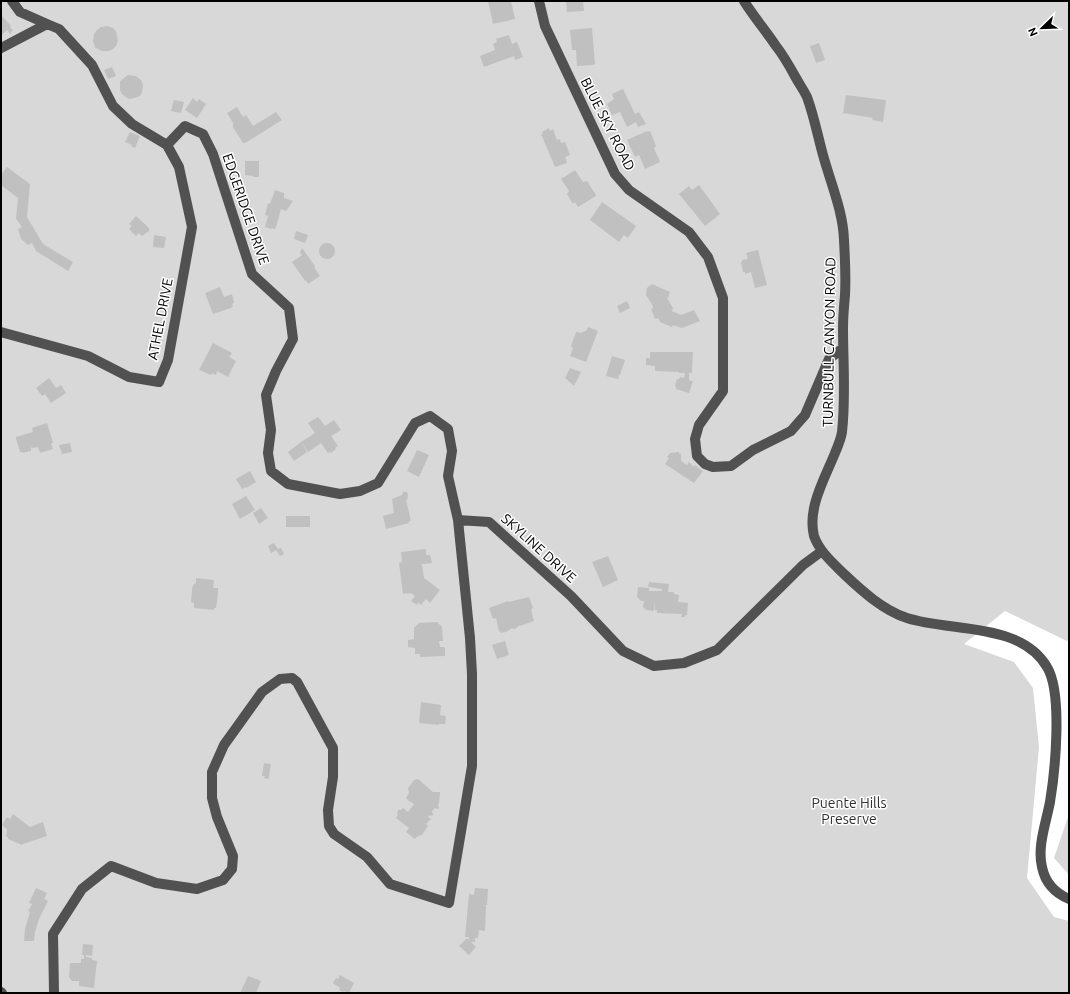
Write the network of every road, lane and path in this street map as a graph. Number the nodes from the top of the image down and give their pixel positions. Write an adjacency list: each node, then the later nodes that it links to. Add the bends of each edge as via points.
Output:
1 (12, 1): 4 (street, via 20,12)
2 (539, 1): 8 (street, BLUE SKY ROAD, via 544,26 614,174 629,190 689,232 708,257 723,298 723,391 699,425 695,439 697,456 705,464 713,467 731,466 753,450 791,431 806,415 829,359)
3 (744, 1): 8 (street, TURNBULL CANYON ROAD, via 778,48 807,97 840,208 844,238)
4 (47, 24): 5 (street); 6 (street, via 60,29 92,65 113,106 132,124)
5 (1, 48)
6 (167, 145): 7 (street, ATHEL DRIVE, via 179,167 192,227 168,360 159,382 129,377 88,356); 9 (street, EDGERIDGE DRIVE, via 185,126 202,134 213,154 252,274 289,308 293,339 266,395 271,430 268,453 271,471 288,484 340,494 360,491 378,483 415,423 430,416 448,429 452,451 448,476)
7 (1, 332)
8 (843, 348): 10 (street, TURNBULL CANYON ROAD, via 842,437 818,496 812,522 816,542)
9 (458, 520): 10 (street, SKYLINE DRIVE, via 489,522 571,596 623,651 654,666 684,663 718,650 803,565); 12 (street, via 470,638 472,766 449,903 390,884 367,857 334,834 329,826 328,810 333,777 333,748 297,682 292,678 280,679 262,692 224,745 212,772 212,798 233,856 232,869 223,880 197,889 156,883 111,866 82,890 53,934)
10 (822, 551): 11 (street, TURNBULL CANYON ROAD, via 865,592 899,615 918,621 1003,636 1024,645 1042,659 1053,681 1056,715 1052,790 1041,861 1048,884)
11 (1069, 899)
12 (54, 993)

